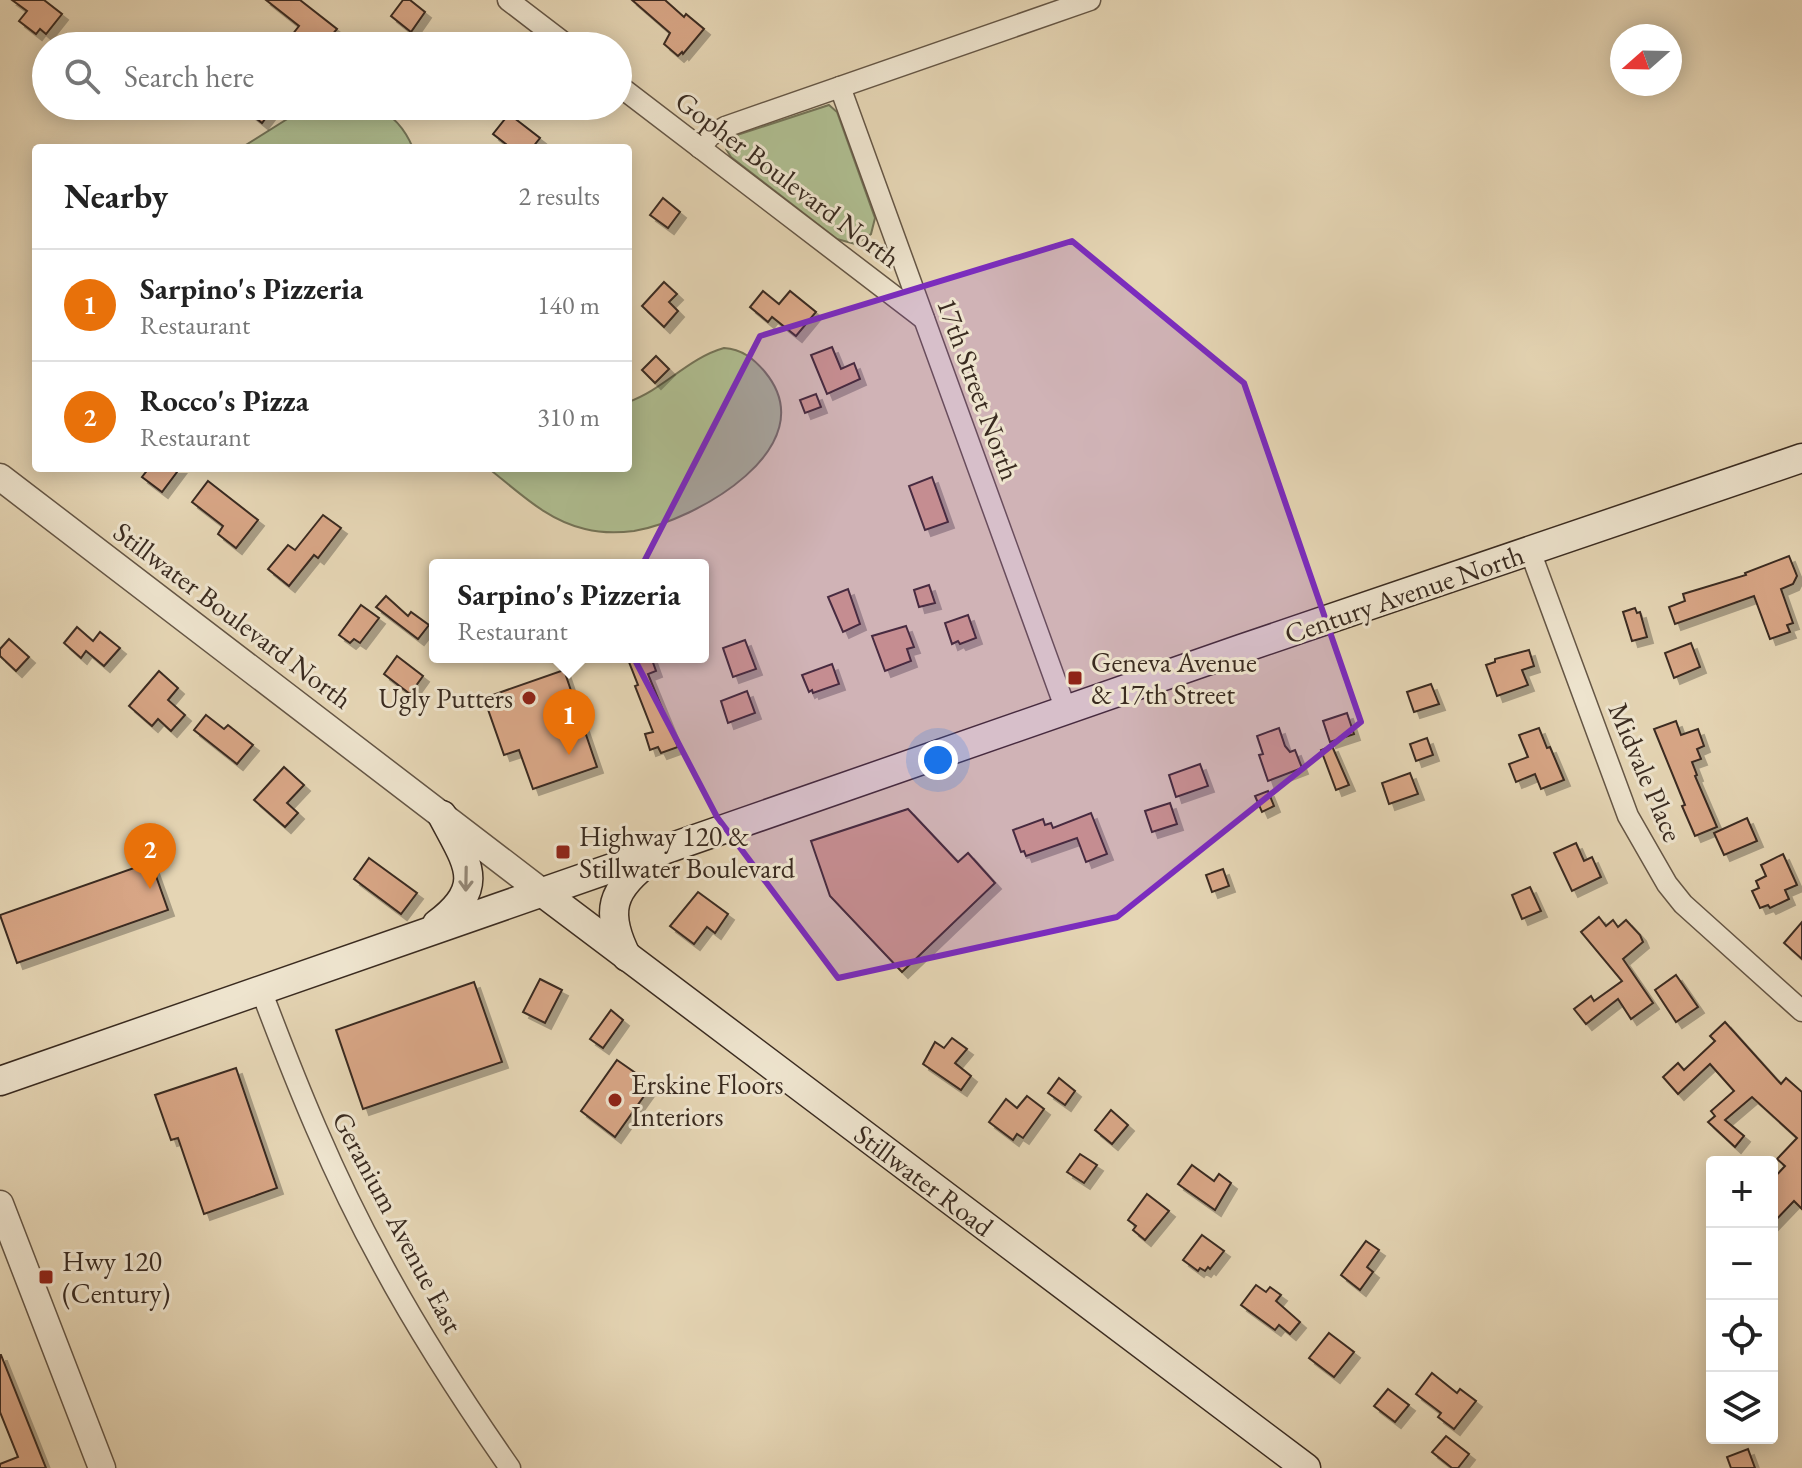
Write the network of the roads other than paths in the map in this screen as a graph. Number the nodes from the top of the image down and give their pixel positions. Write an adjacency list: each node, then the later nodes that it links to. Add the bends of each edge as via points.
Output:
1 (508, 0): 3 (street)
2 (1090, 0): 4 (street)
3 (550, 32)
4 (840, 87): 6 (street, via 722,129); 7 (street, 17th Street North)
5 (632, 96): 6 (street, Gopher Boulevard North)
6 (700, 148): 7 (street, Gopher Boulevard North)
7 (924, 319): 11 (street, 17th Street North)
8 (1802, 458): 10 (main road, Century Avenue North)
9 (0, 477): 12 (street, Stillwater Boulevard North)
10 (1530, 551): 11 (main road, Century Avenue North); 18 (street, Midvale Place, via 1628,816 1650,857 1683,904)
11 (1066, 710): 13 (main road, Century Avenue North)
12 (442, 815): 14 (street, Stillwater Boulevard North); 15 (main road, one-way to 15, via 466,863 468,881 458,907)
13 (669, 847): 14 (main road, Century Avenue North); 16 (main road, via 629,877 616,897 615,925)
14 (542, 892): 15 (main road, Century Avenue North); 16 (main road, Stillwater Road)
15 (427, 932): 17 (main road, Century Avenue North)
16 (628, 958): 23 (main road, Stillwater Road)
17 (261, 990): 19 (main road, Century Avenue North); 22 (street, Geranium Avenue East, via 323,1145 379,1260)
18 (1802, 1011)
19 (0, 1081)
20 (0, 1204): 21 (street)
21 (102, 1468)
22 (510, 1468)
23 (1306, 1468)

